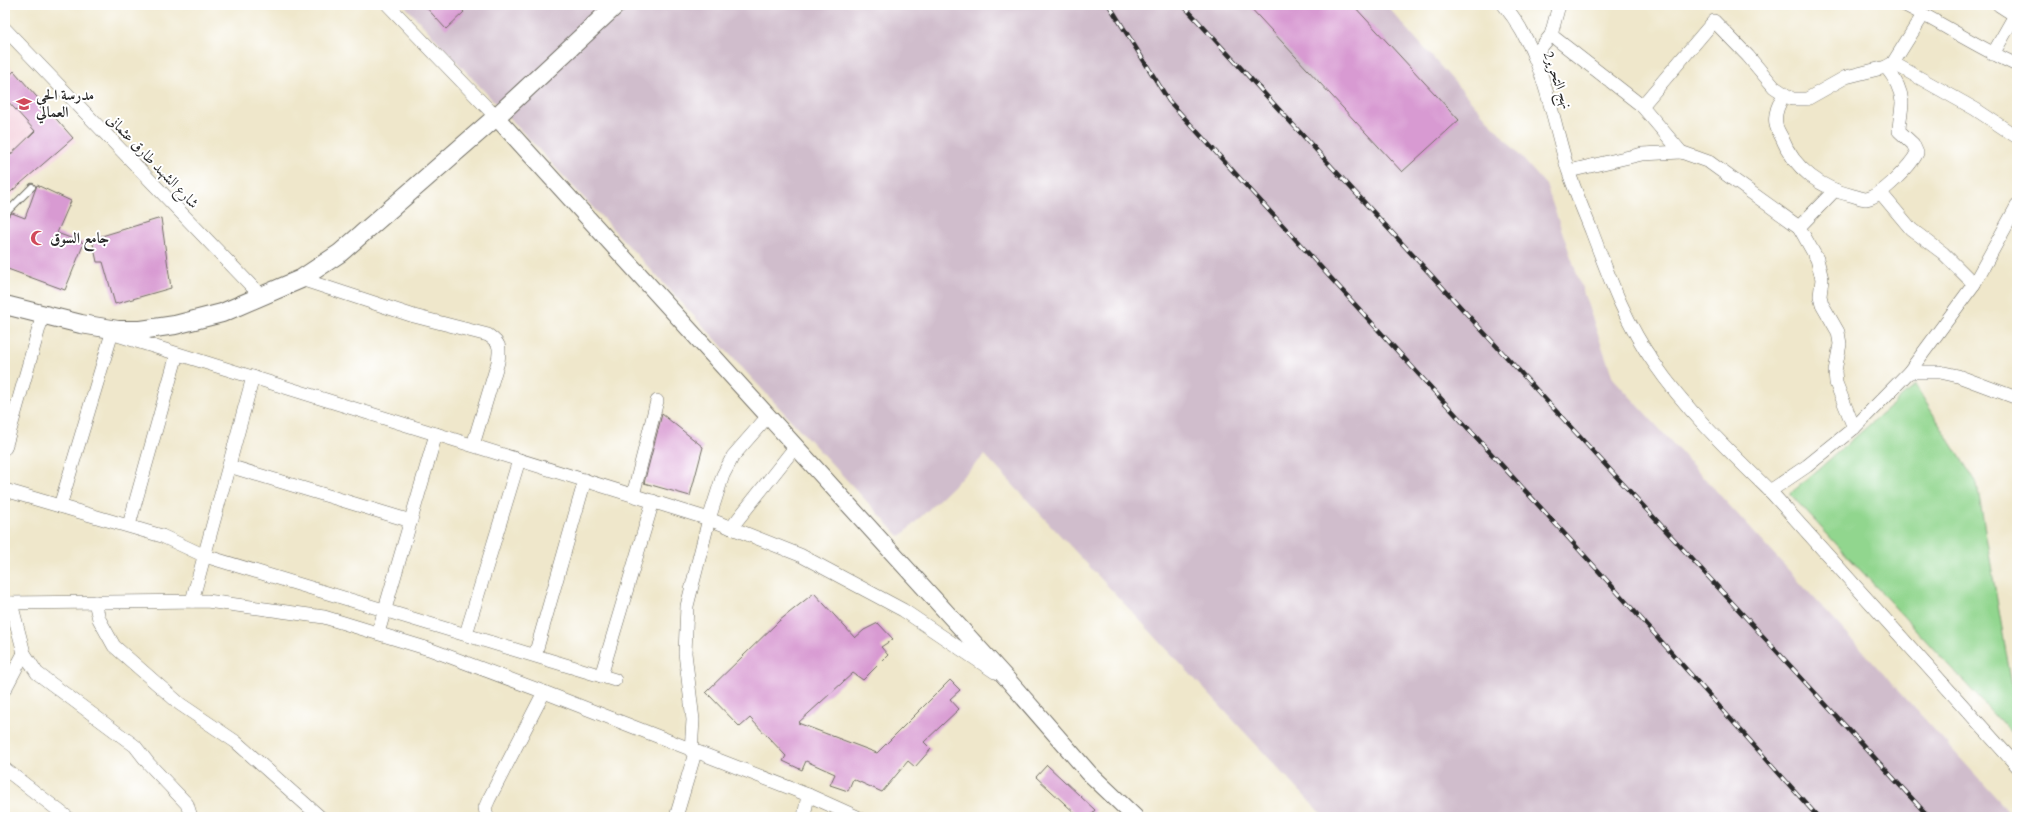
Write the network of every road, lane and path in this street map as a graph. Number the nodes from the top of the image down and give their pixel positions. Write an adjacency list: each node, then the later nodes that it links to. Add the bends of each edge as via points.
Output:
1 (388, 5): 16 (street)
2 (616, 5): 16 (main road)
3 (1504, 5): 11 (street, نهج التحرير2, via 1515,18)
4 (1559, 5): 9 (street)
5 (1905, 5): 7 (street)
6 (1999, 5): 10 (street, via 2014,17)
7 (1923, 15): 10 (street); 12 (street)
8 (5, 29): 28 (street, شارع الشهىد طارق عثمانى)
9 (1551, 35): 11 (street); 15 (street)
10 (1994, 54): 13 (street)
11 (1534, 56): 19 (street, نهج التحرير2, via 1548,94)
12 (1889, 65): 14 (street, via 1846,77 1807,99 1792,99); 17 (street, via 1975,109); 22 (street, via 1902,102 1898,119 1899,131 1913,144 1917,153 1912,163)
13 (2017, 65)
14 (1784, 95): 15 (street, via 1714,21); 21 (street, via 1778,106 1776,124 1786,148 1798,165 1816,182)
15 (1642, 106): 18 (street)
16 (496, 117): 26 (main road, via 340,253); 38 (street)
17 (2017, 137)
18 (1681, 152): 19 (street, via 1642,154); 25 (street, via 1709,162)
19 (1568, 171): 48 (street, نهج التحرير2, via 1617,298 1654,363 1726,448)
20 (32, 187): 24 (lane)
21 (1835, 190): 22 (street, via 1866,199); 25 (street)
22 (1880, 192): 27 (street, via 1911,229 1943,253)
23 (2017, 206): 27 (street)
24 (5, 214)
25 (1799, 227): 39 (street, via 1817,259 1822,279 1822,304 1838,332 1840,344 1835,371 1836,383)
26 (301, 279): 28 (main road); 41 (street, via 407,314 488,335 496,341 500,348 498,362)
27 (1974, 284): 34 (street)
28 (262, 297): 31 (main road, via 222,314 176,325 118,330)
29 (5, 305): 30 (main road)
30 (43, 314): 31 (main road); 43 (street)
31 (81, 324): 32 (street)
32 (112, 333): 33 (street); 51 (street)
33 (177, 354): 35 (street); 54 (street)
34 (1909, 372): 36 (street, via 1940,372 1958,376); 39 (street)
35 (253, 377): 40 (street); 45 (street)
36 (2017, 398)
37 (657, 402): 49 (street)
38 (768, 416): 42 (street); 52 (street, via 733,456 723,475)
39 (1854, 428): 48 (street, via 1807,466)
40 (436, 434): 41 (street); 53 (street)
41 (473, 445): 44 (street)
42 (796, 446): 55 (street); 67 (street)
43 (5, 448)
44 (519, 460): 46 (street); 62 (street)
45 (229, 466): 53 (street); 56 (street)
46 (585, 480): 49 (street); 64 (street)
47 (5, 490): 51 (street)
48 (1770, 491): 71 (street, نهج التحرير2)
49 (633, 495): 50 (street)
50 (653, 501): 52 (street); 65 (street)
51 (60, 506): 54 (street)
52 (709, 519): 55 (street); 70 (street, via 686,613 685,653 693,720)
53 (411, 521): 60 (street)
54 (129, 525): 56 (street, via 162,536)
55 (731, 528): 67 (street, via 800,555 903,610)
56 (205, 556): 57 (street); 60 (street)
57 (192, 601): 58 (street); 61 (street, via 324,617)
58 (95, 602): 59 (street); 76 (street, via 99,619 114,646 180,704 236,742)
59 (8, 603): 63 (street)
60 (386, 609): 61 (street); 62 (street)
61 (378, 633): 69 (street, via 429,649)
62 (466, 634): 64 (street)
63 (24, 653): 68 (street); 75 (street, via 36,673 135,746 187,804)
64 (536, 655): 65 (street)
65 (601, 676): 66 (street)
66 (616, 680)
67 (1008, 680): 81 (street, via 1088,773)
68 (5, 689)
69 (544, 692): 70 (street); 77 (street, via 487,803)
70 (693, 752): 73 (street); 78 (street)
71 (2017, 766)
72 (5, 769): 74 (street)
73 (808, 795): 79 (street); 80 (street)
74 (68, 817)
75 (191, 817)
76 (320, 817)
77 (487, 817)
78 (676, 817)
79 (804, 817)
80 (858, 817)
81 (1135, 817)

